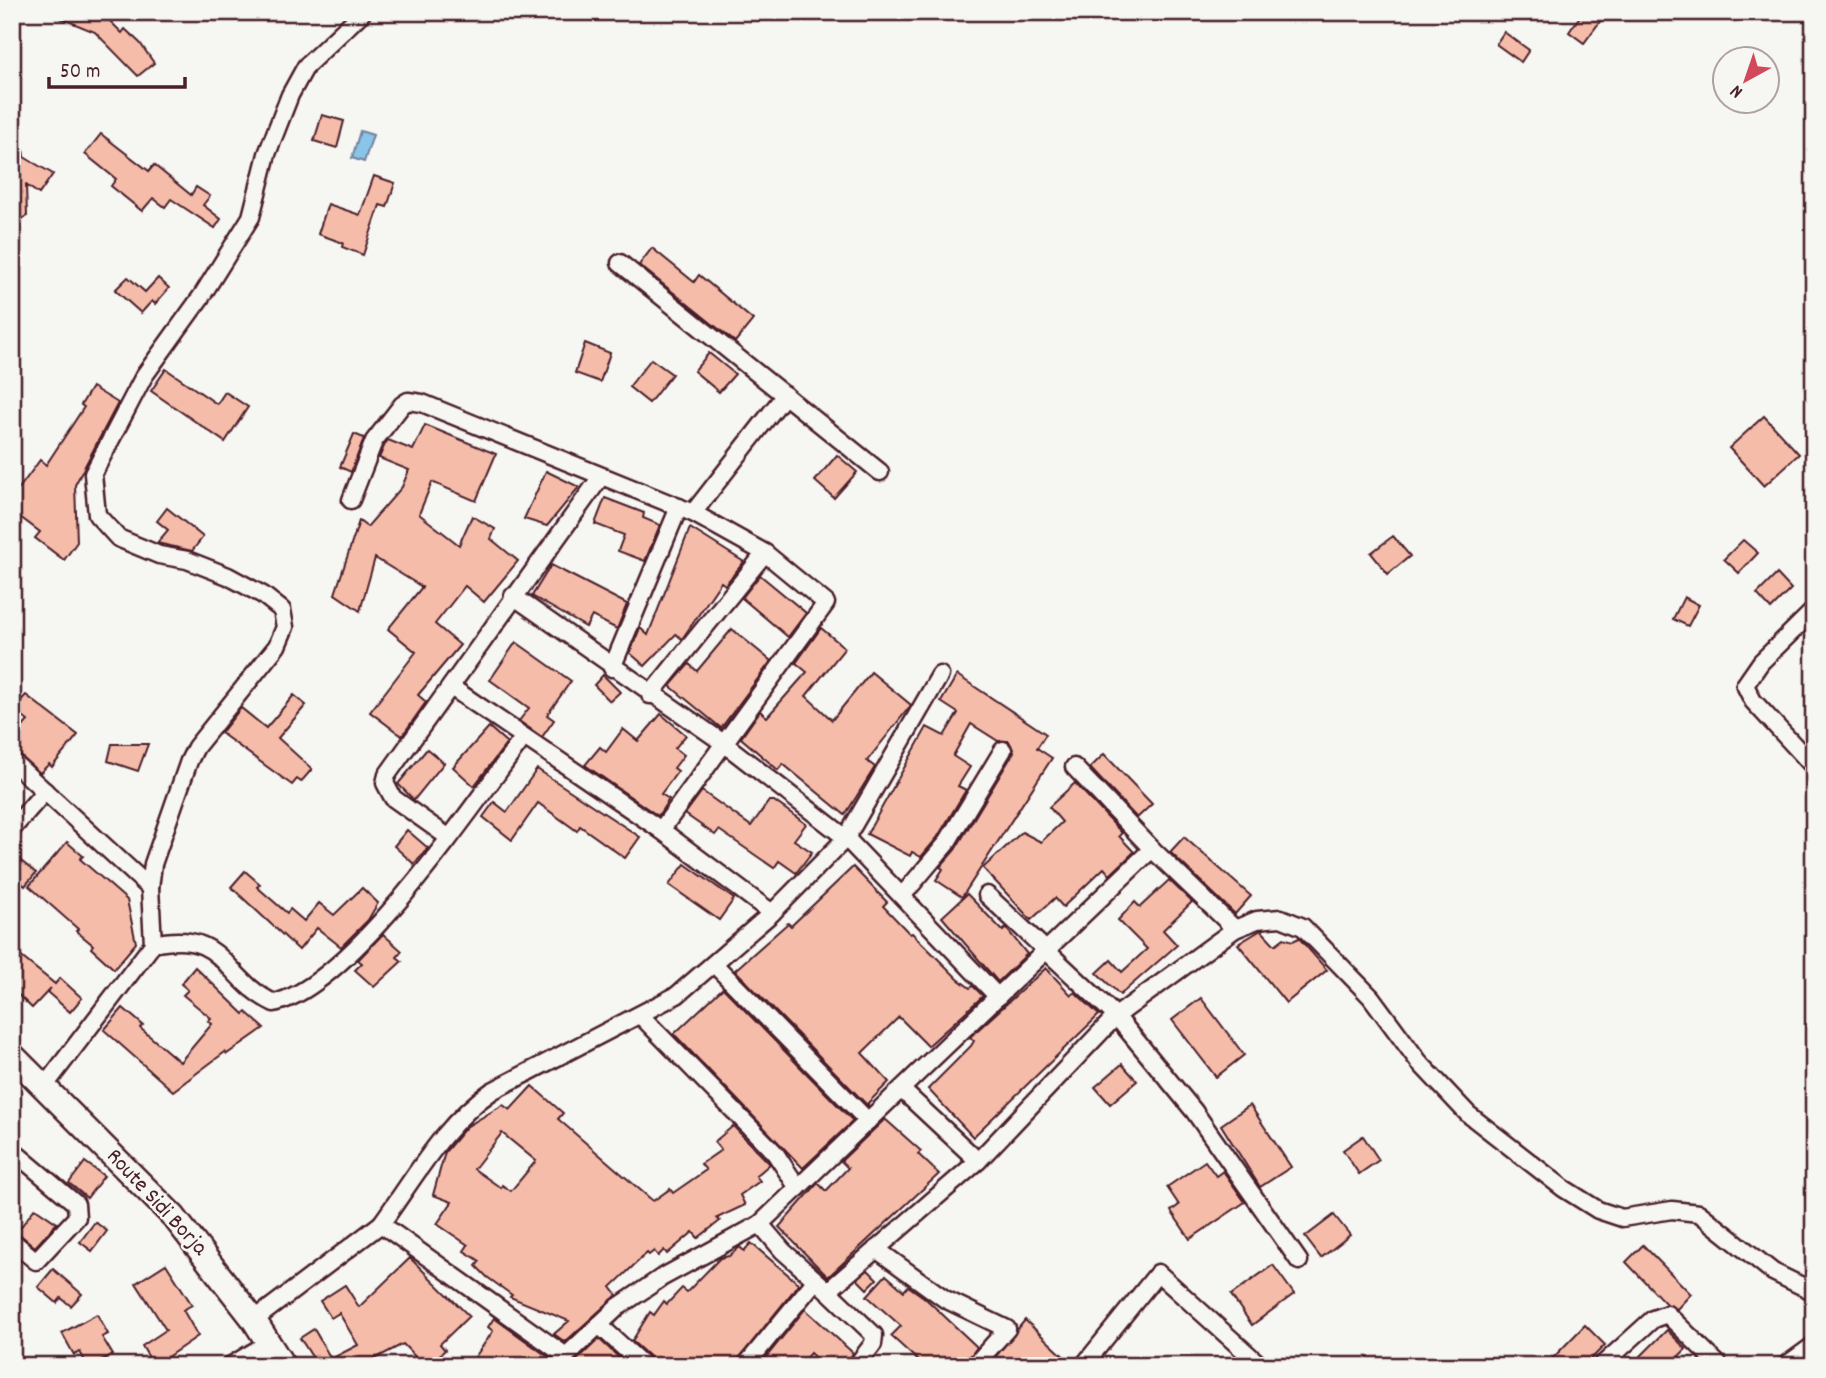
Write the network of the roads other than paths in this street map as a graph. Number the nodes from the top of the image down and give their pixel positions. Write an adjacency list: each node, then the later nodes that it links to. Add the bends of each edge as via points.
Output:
1 (363, 12): 27 (street, via 306,66 267,154 251,217 144,376 93,474 97,514 118,538 240,582 282,610 285,627 277,646 196,747 162,836)
2 (620, 264): 3 (street)
3 (785, 395): 4 (street); 7 (street)
4 (880, 472)
5 (600, 478): 6 (street, via 408,401 374,441); 7 (street); 9 (street)
6 (351, 500)
7 (686, 510): 8 (street); 11 (street)
8 (765, 553): 14 (street); 16 (street, via 825,603)
9 (513, 596): 11 (street); 13 (street)
10 (1814, 610): 19 (street, via 1761,662 1745,685 1747,693)
11 (612, 668): 14 (street)
12 (940, 675): 25 (street)
13 (451, 687): 15 (street); 24 (street, via 385,783 393,798)
14 (650, 695): 16 (street)
15 (524, 737): 23 (street); 24 (street)
16 (722, 742): 23 (street); 25 (street)
17 (1003, 750): 29 (street, via 946,844)
18 (12, 761): 21 (street)
19 (1814, 767)
20 (1074, 768): 26 (street)
21 (45, 791): 22 (street); 27 (street)
22 (12, 829)
23 (661, 830): 30 (street)
24 (448, 837): 32 (street, via 347,957 287,1000 274,1003 262,998 197,941)
25 (846, 838): 29 (street); 30 (street)
26 (1152, 849): 31 (street); 33 (street)
27 (150, 888): 32 (street)
28 (987, 895): 33 (street)
29 (902, 896): 35 (street)
30 (772, 913): 34 (street)
31 (1235, 929): 37 (street); 51 (street, via 1257,920 1281,918 1303,927 1371,997 1419,1062 1468,1114 1598,1210 1622,1217 1686,1209 1699,1213 1773,1272)
32 (153, 944): 39 (street)
33 (1046, 951): 35 (street); 37 (street)
34 (714, 964): 36 (street, via 677,995); 41 (street)
35 (998, 997): 40 (street)
36 (641, 1016): 44 (street, via 775,1153); 45 (street, via 492,1091 466,1109 447,1129)
37 (1116, 1016): 43 (street); 49 (street, via 1194,1111)
38 (12, 1055): 39 (street, Route Sidi Borja)
39 (44, 1087): 52 (street, Route Sidi Borja, via 174,1217)
40 (902, 1090): 41 (street); 43 (street)
41 (868, 1121): 44 (street)
42 (12, 1150): 47 (street, via 79,1212 36,1261)
43 (978, 1161): 48 (street)
44 (798, 1188): 46 (street)
45 (382, 1224): 52 (street); 56 (street)
46 (760, 1224): 50 (street); 53 (street, via 661,1278)
47 (12, 1241)
48 (876, 1249): 50 (street); 62 (street, via 945,1299 1007,1329)
49 (1299, 1261)
50 (822, 1286): 60 (street); 61 (street, via 874,1335 873,1344)
51 (1814, 1292)
52 (254, 1320): 54 (street, Route Sidi Borja)
53 (599, 1325): 56 (street); 59 (street)
54 (268, 1343): 57 (street); 58 (street, Route Sidi Borja)
55 (1814, 1345): 67 (street)
56 (562, 1361)
57 (230, 1366)
58 (283, 1366)
59 (644, 1366)
60 (745, 1366)
61 (856, 1366)
62 (974, 1366)
63 (1083, 1366): 64 (street, via 1158,1273)
64 (1261, 1366)
65 (1601, 1366): 66 (street, via 1653,1319 1667,1314)
66 (1720, 1366)
67 (1785, 1366)

